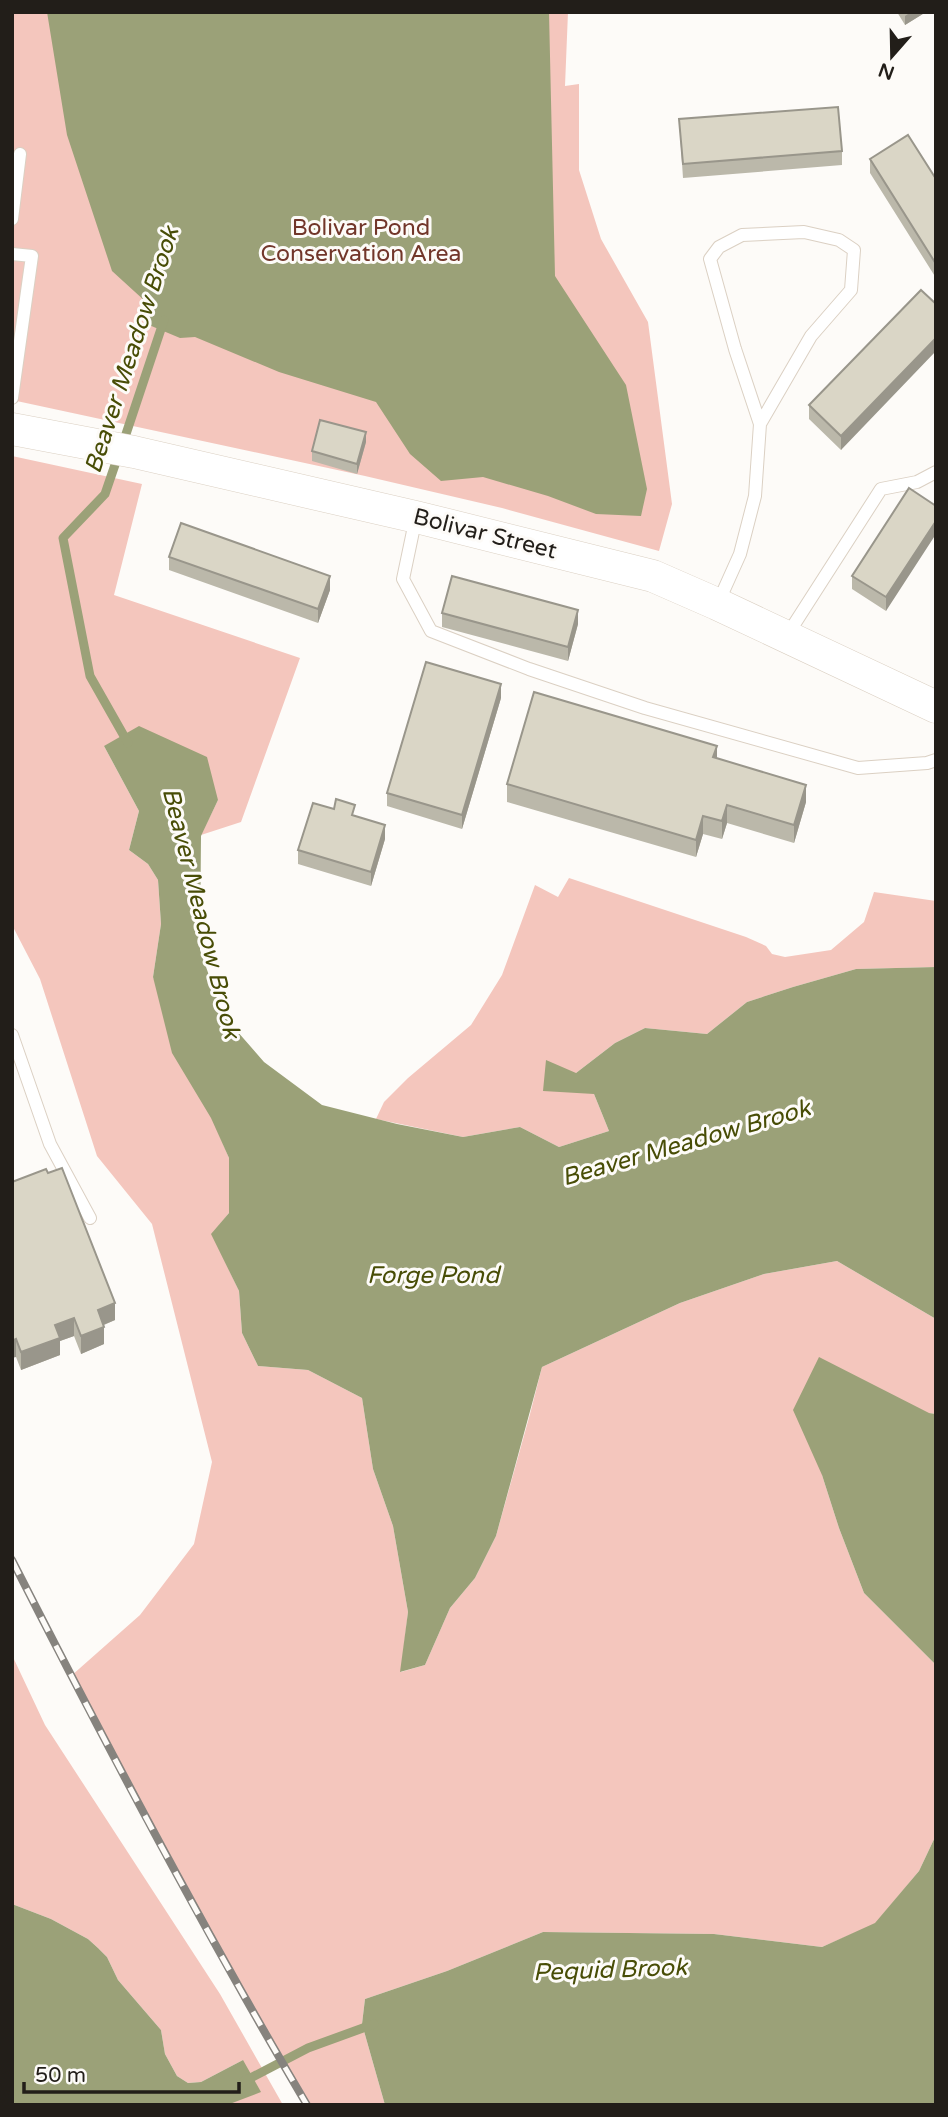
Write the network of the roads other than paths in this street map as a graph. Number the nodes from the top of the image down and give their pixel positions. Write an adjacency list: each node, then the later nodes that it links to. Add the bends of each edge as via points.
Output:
1 (20, 154): 2 (lane)
2 (12, 219)
3 (12, 254): 4 (lane, via 32,256)
4 (16, 342): 5 (lane)
5 (12, 398)
6 (760, 424): 6 (lane, via 811,336 850,290 854,250 839,240 804,232 742,235 719,247 710,258); 10 (lane, via 755,496 740,554)
7 (12, 429): 9 (street, Bolivar Street, via 122,449)
8 (936, 472): 11 (lane, via 917,482 881,489)
9 (416, 517): 10 (street, Bolivar Street, via 653,576); 13 (lane, via 403,579 431,631 645,708 858,768)
10 (717, 604): 11 (street, Bolivar Street)
11 (786, 637): 12 (street, Bolivar Street)
12 (936, 707)
13 (936, 760)
14 (12, 1035): 15 (lane, via 50,1144)
15 (90, 1219)

